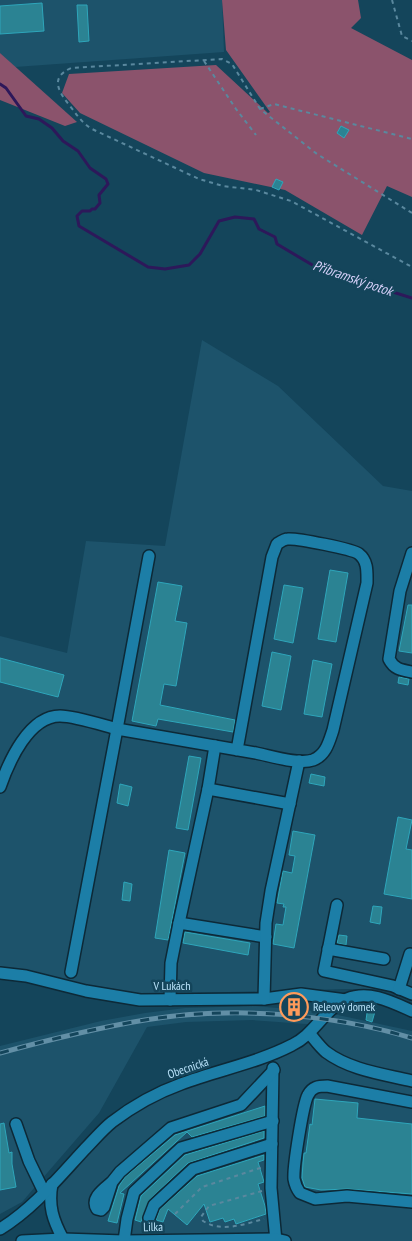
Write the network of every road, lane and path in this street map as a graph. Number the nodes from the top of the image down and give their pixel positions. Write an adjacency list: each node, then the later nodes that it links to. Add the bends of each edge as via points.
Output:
1 (392, 0): 2 (path, via 402,36)
2 (412, 41)
3 (204, 61): 4 (path, via 222,59 232,64); 5 (path); 8 (path, via 71,68 58,78 59,90 82,124 199,179 256,190 291,201)
4 (260, 108): 6 (path, via 274,104); 7 (path, via 317,154)
5 (256, 135)
6 (412, 139)
7 (412, 213)
8 (412, 267)
9 (412, 553): 11 (street, via 400,591 389,652 392,666)
10 (148, 556): 12 (street)
11 (412, 672)
12 (117, 729): 13 (street); 16 (street, via 62,716 49,717 37,724 16,750); 25 (street)
13 (215, 746): 14 (street); 17 (street)
14 (237, 750): 15 (street); 15 (street, via 272,557 277,544 289,538 354,551 365,561 368,570 329,743 315,759)
15 (299, 761): 18 (street)
16 (0, 786)
17 (208, 788): 18 (street); 20 (street)
18 (290, 804): 21 (street, via 271,891)
19 (337, 905): 22 (street)
20 (179, 923): 21 (street); 30 (street, via 171,963)
21 (266, 937): 29 (street)
22 (328, 949): 24 (street); 27 (street, via 324,971)
23 (410, 954): 27 (street)
24 (384, 960)
25 (71, 972)
26 (0, 973): 30 (street, V Lukách, via 108,995)
27 (399, 988): 28 (street)
28 (412, 994)
29 (264, 998): 30 (street, V Lukách); 31 (street, V Lukách, via 301,994)
30 (170, 1000)
31 (346, 1000): 32 (street, via 372,996); 33 (street, Obecnická)
32 (412, 1011)
33 (310, 1034): 34 (street, Obecnická); 36 (street, via 324,1051 339,1060)
34 (273, 1054): 35 (street); 43 (street, Obecnická, via 181,1084 150,1098 109,1124)
35 (274, 1070): 38 (street); 42 (street, via 241,1105 171,1128)
36 (412, 1081)
37 (412, 1102): 45 (street, via 318,1086 305,1101 294,1169 296,1188 315,1199 347,1196)
38 (273, 1121): 40 (street); 53 (street, via 181,1148 134,1192)
39 (16, 1124): 43 (street, via 29,1161)
40 (272, 1144): 41 (street); 48 (street, via 193,1169 154,1205)
41 (272, 1164): 44 (street); 46 (path, via 202,1187)
42 (112, 1182)
43 (48, 1188): 49 (street, Obecnická, via 30,1207); 50 (street, via 50,1211)
44 (271, 1188): 47 (street); 47 (path, via 209,1206 201,1217 202,1222 217,1228)
45 (412, 1202)
46 (175, 1214)
47 (275, 1217): 51 (street)
48 (149, 1218)
49 (0, 1229)
50 (63, 1239): 52 (street, Lilka); 53 (street, Lilka)
51 (279, 1240): 53 (street, Lilka)
52 (22, 1241)
53 (124, 1241)

